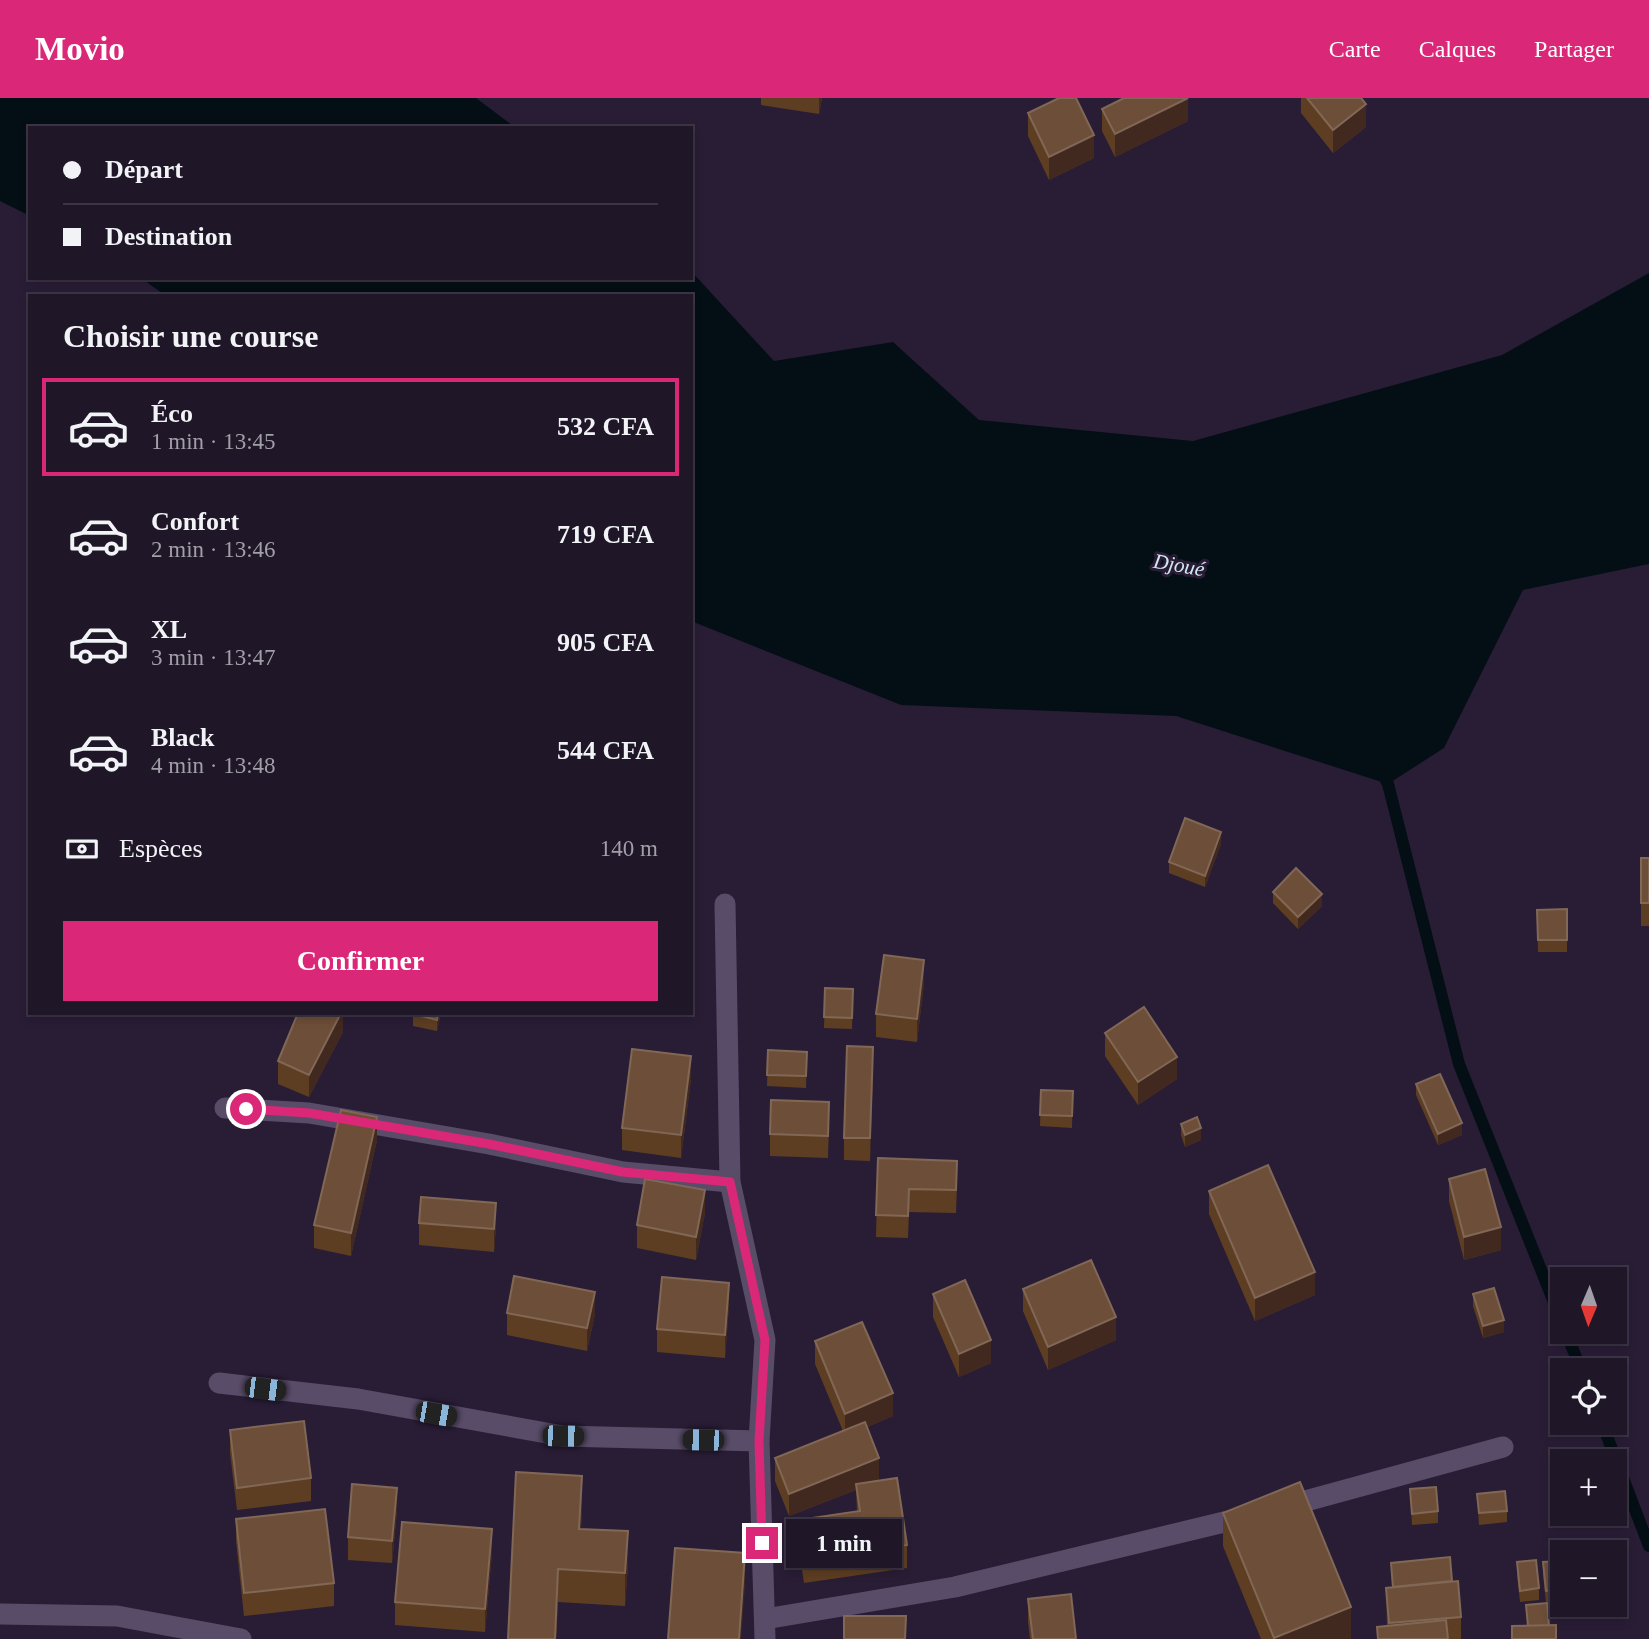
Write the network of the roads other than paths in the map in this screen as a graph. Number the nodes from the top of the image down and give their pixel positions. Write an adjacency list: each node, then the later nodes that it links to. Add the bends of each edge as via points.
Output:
1 (725, 904): 3 (street)
2 (225, 1108): 3 (street, via 309,1113 623,1172)
3 (730, 1182): 5 (street, via 765,1340)
4 (219, 1383): 5 (street, via 358,1399 563,1436)
5 (759, 1441): 8 (street)
6 (1503, 1447): 8 (street, via 1242,1518)
7 (0, 1615): 9 (street, via 117,1616)
8 (765, 1629)
9 (241, 1639)

